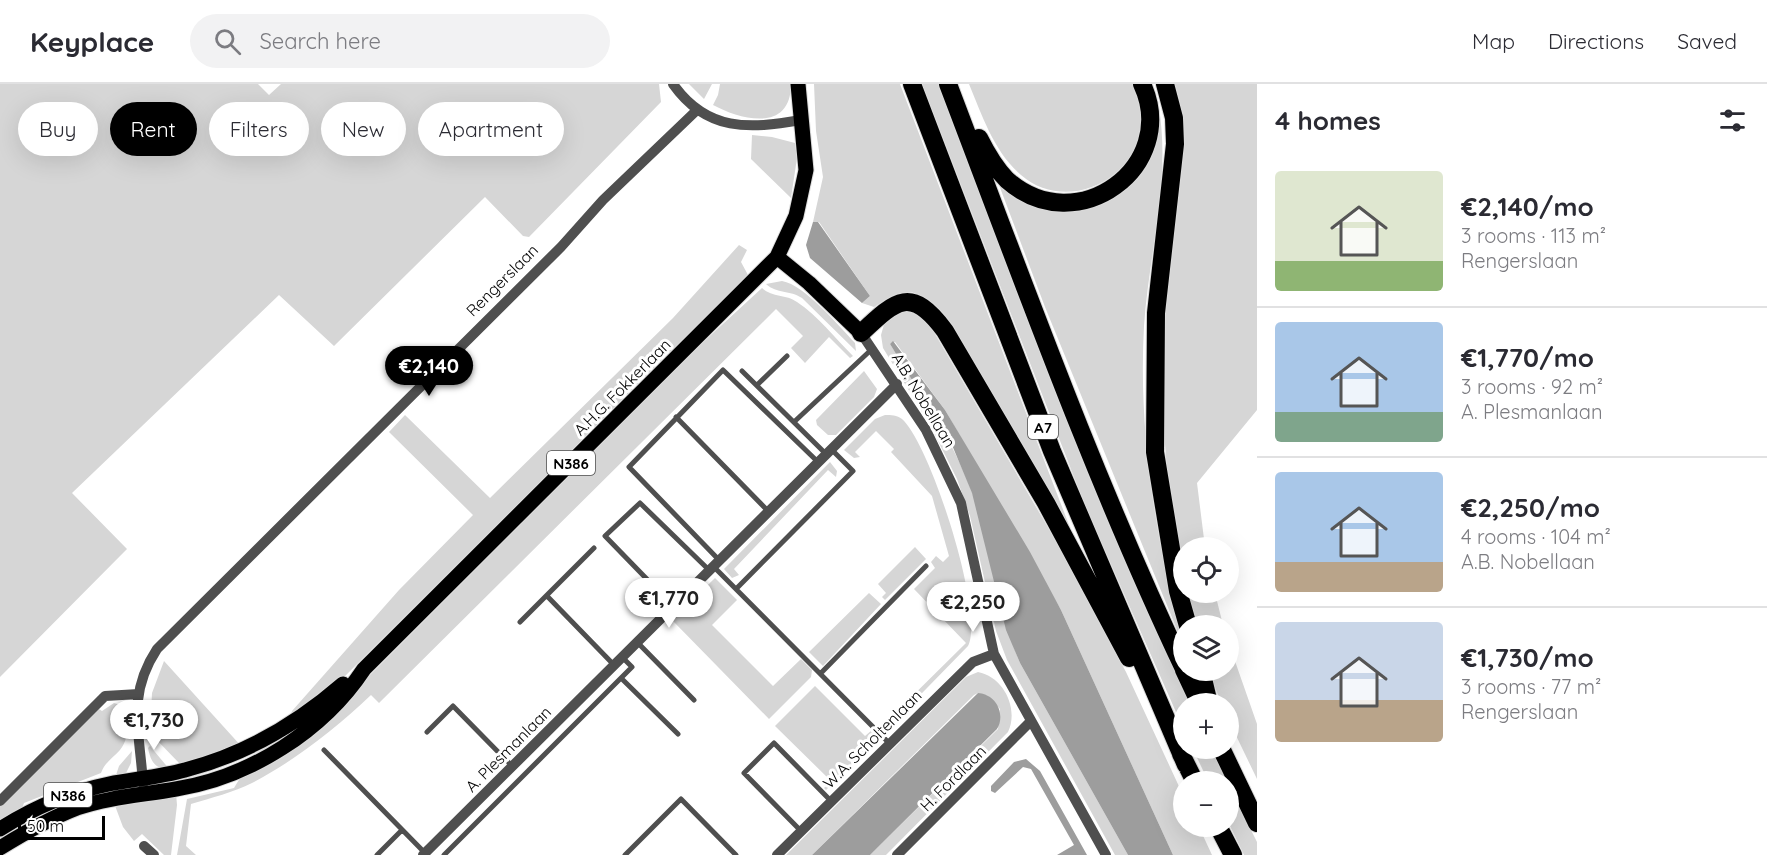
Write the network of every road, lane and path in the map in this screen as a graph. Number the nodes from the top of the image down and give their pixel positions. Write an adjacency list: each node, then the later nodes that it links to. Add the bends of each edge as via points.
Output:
1 (673, 84): 7 (street)
2 (798, 84): 8 (main road, N386)
3 (912, 84): 43 (highway, A7, via 1052,451)
4 (950, 84): 5 (highway, A7, via 987,154 1006,178 1017,188 1047,201 1066,203 1093,200 1106,193 1129,174 1139,159 1146,143 1150,112); 29 (highway, A7, via 1067,398)
5 (1142, 84)
6 (1165, 84): 26 (highway, via 1174,118 1175,144 1156,313 1155,452)
7 (697, 110): 8 (street, via 715,120 745,127); 35 (street, Rengerslaan, via 182,623 144,669)
8 (801, 120): 9 (main road, A.H.G. Fokkerlaan / N386, via 804,188)
9 (777, 257): 10 (main road, A.B. Nobellaan); 32 (main road, A.H.G. Fokkerlaan / N386)
10 (861, 333): 11 (street, A.B. Nobellaan); 43 (highway, A7, via 895,304 910,302 928,309 945,331 1046,502)
11 (872, 349): 14 (street, A.B. Nobellaan); 17 (lane)
12 (787, 356): 15 (lane)
13 (742, 370): 15 (lane)
14 (897, 384): 18 (street, A. Plesmanlaan); 30 (street, A.B. Nobellaan, via 926,430 961,503)
15 (757, 386): 17 (lane)
16 (676, 417): 18 (lane, via 723,370); 19 (lane); 21 (lane, via 629,467)
17 (794, 422): 18 (lane)
18 (825, 455): 19 (street, A. Plesmanlaan); 23 (lane, via 853,471)
19 (768, 511): 21 (street, A. Plesmanlaan)
20 (594, 548): 24 (lane)
21 (714, 565): 23 (lane); 25 (street, A. Plesmanlaan); 25 (lane, via 640,502 605,536)
22 (926, 566): 33 (lane)
23 (736, 589): 33 (lane)
24 (547, 596): 27 (lane); 31 (lane)
25 (673, 606): 28 (street, A. Plesmanlaan)
26 (1185, 615)
27 (520, 622)
28 (637, 642): 31 (street, A. Plesmanlaan); 36 (lane)
29 (1173, 647)
30 (994, 654): 37 (street, A.B. Nobellaan); 40 (street, W.A. Scholtenlaan, via 973,662)
31 (618, 661): 34 (lane, via 632,667); 44 (street, A. Plesmanlaan)
32 (364, 669): 46 (main road, A.H.G. Fokkerlaan / N386, via 305,714 249,747 186,770); 47 (main road, A.H.G. Fokkerlaan / N386, via 355,684 317,723 265,757 197,784)
33 (821, 673): 40 (lane)
34 (621, 678): 39 (lane); 60 (lane)
35 (139, 694): 46 (street, Rengerslaan, via 137,727); 48 (street, via 105,696)
36 (694, 700)
37 (1030, 722): 64 (street, H. Fordlaan); 65 (street, A.B. Nobellaan)
38 (427, 732): 44 (lane, via 453,706)
39 (678, 734)
40 (889, 743): 49 (street, W.A. Scholtenlaan)
41 (324, 750): 52 (lane)
42 (1226, 759): 50 (highway)
43 (1186, 765): 45 (highway, A7)
44 (512, 766): 57 (street, A. Plesmanlaan)
45 (1189, 771)
46 (143, 778): 47 (street, Rengerslaan); 51 (main road, A.H.G. Fokkerlaan / N386, via 69,795)
47 (144, 794): 56 (main road, A.H.G. Fokkerlaan / N386, via 79,808)
48 (0, 801)
49 (831, 801): 53 (street, W.A. Scholtenlaan); 53 (lane, via 774,743 744,773)
50 (1257, 823)
51 (0, 829)
52 (402, 830): 57 (lane); 59 (lane)
53 (801, 831): 63 (street, W.A. Scholtenlaan)
54 (1224, 837): 66 (highway)
55 (144, 846): 58 (street)
56 (0, 848)
57 (424, 854)
58 (154, 855)
59 (377, 855)
60 (444, 855)
61 (625, 855): 62 (lane, via 681,799)
62 (736, 855)
63 (777, 855)
64 (897, 855)
65 (1106, 855)
66 (1233, 855)

